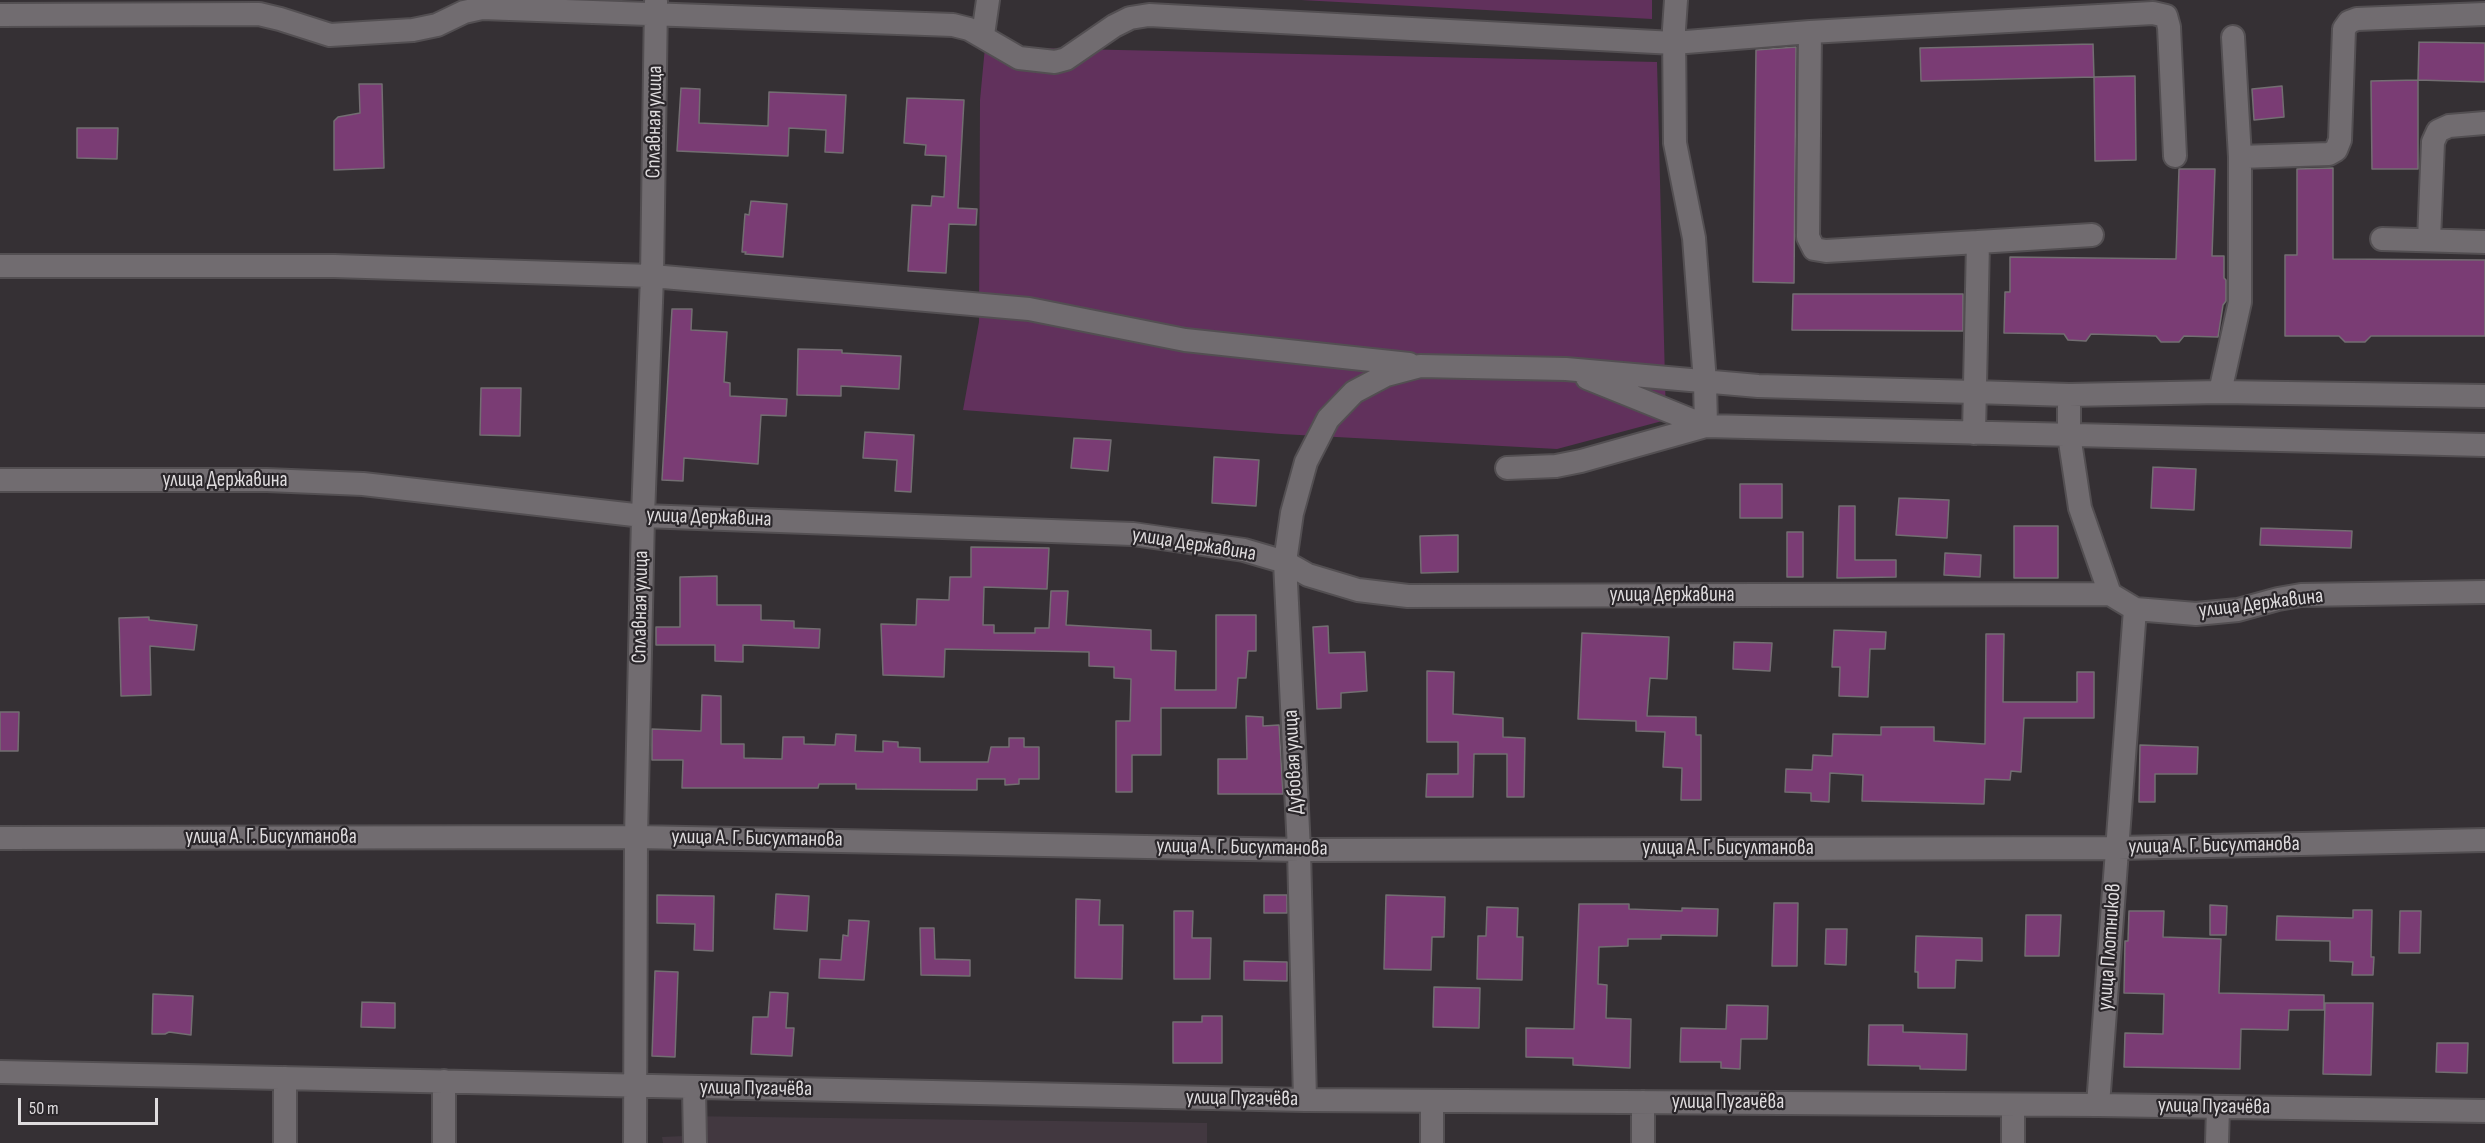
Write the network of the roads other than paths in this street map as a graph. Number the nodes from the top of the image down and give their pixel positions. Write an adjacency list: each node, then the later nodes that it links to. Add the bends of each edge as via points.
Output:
1 (988, 0): 7 (street)
2 (1676, 0): 9 (street)
3 (656, 7): 5 (street, via 482,8 413,30 330,35 259,14); 7 (street, via 953,25); 19 (street, Сплавная улица)
4 (2485, 14): 12 (street, via 2349,22 2344,29 2340,140 2336,150 2329,154)
5 (0, 15)
6 (1809, 32): 9 (street); 11 (street, via 2153,13 2166,16); 16 (street, via 1808,237 1814,249)
7 (983, 35): 9 (street, via 1019,58 1055,62 1066,59 1114,26 1149,15)
8 (2233, 37): 12 (street)
9 (1674, 43): 22 (street, via 1675,143 1694,238)
10 (2485, 123): 15 (street, via 2438,130 2433,142)
11 (2175, 156)
12 (2240, 157): 24 (street, via 2240,302)
13 (2092, 235): 16 (street)
14 (2382, 239): 15 (street)
15 (2429, 240): 17 (street)
16 (1978, 242): 23 (street)
17 (2485, 242)
18 (0, 266): 19 (street, via 334,266)
19 (652, 276): 20 (street, via 1029,309 1185,340); 33 (street, Сплавная улица)
20 (1420, 366): 21 (street); 34 (street, Дубовая улица, via 1386,375 1354,392 1328,419 1306,462 1292,513)
21 (1566, 369): 22 (street); 27 (street)
22 (1706, 382): 23 (street); 27 (street)
23 (1974, 392): 25 (street); 28 (street)
24 (2220, 392): 25 (street); 26 (street)
25 (2069, 395): 29 (street)
26 (2485, 396)
27 (1706, 426): 28 (street); 31 (street, via 1581,462)
28 (1974, 433): 29 (street)
29 (2069, 435): 30 (street); 36 (street, via 2080,508)
30 (2485, 445)
31 (1508, 468)
32 (0, 480): 33 (street, улица Державина, via 363,484)
33 (643, 516): 34 (street, улица Державина, via 1133,534 1244,550); 38 (street, Сплавная улица)
34 (1285, 562): 36 (street, улица Державина, via 1308,575 1358,590 1408,596); 42 (street, Дубовая улица)
35 (2485, 592): 37 (street, улица Державина, via 2301,595 2238,610 2196,614)
36 (2110, 594): 37 (street, улица Державина)
37 (2135, 609): 41 (street, улица Плотников)
38 (636, 837): 39 (street, улица А. Г. Бисултанова); 42 (street, улица А. Г. Бисултанова); 46 (street, Сплавная улица)
39 (0, 838)
40 (2485, 840): 41 (street, улица А. Г. Бисултанова)
41 (2118, 848): 42 (street, улица А. Г. Бисултанова); 52 (street, улица Плотников)
42 (1299, 850): 48 (street, Дубовая улица)
43 (0, 1072): 44 (street, улица Пугачёва)
44 (285, 1078): 45 (street, улица Пугачёва); 55 (street)
45 (444, 1081): 46 (street, улица Пугачёва); 56 (street)
46 (634, 1087): 47 (street, улица Пугачёва); 57 (street, Сплавная улица)
47 (694, 1088): 48 (street, улица Пугачёва); 58 (street)
48 (1305, 1100): 49 (street, улица Пугачёва)
49 (1432, 1101): 50 (street, улица Пугачёва); 59 (street)
50 (1643, 1102): 51 (street, улица Пугачёва); 60 (street)
51 (2013, 1105): 52 (street, улица Пугачёва); 61 (street)
52 (2098, 1105): 53 (street, улица Пугачёва)
53 (2218, 1107): 54 (street, улица Пугачёва); 62 (street)
54 (2485, 1110)
55 (285, 1143)
56 (444, 1143)
57 (635, 1143)
58 (695, 1143)
59 (1432, 1143)
60 (1643, 1143)
61 (2013, 1143)
62 (2217, 1143)

